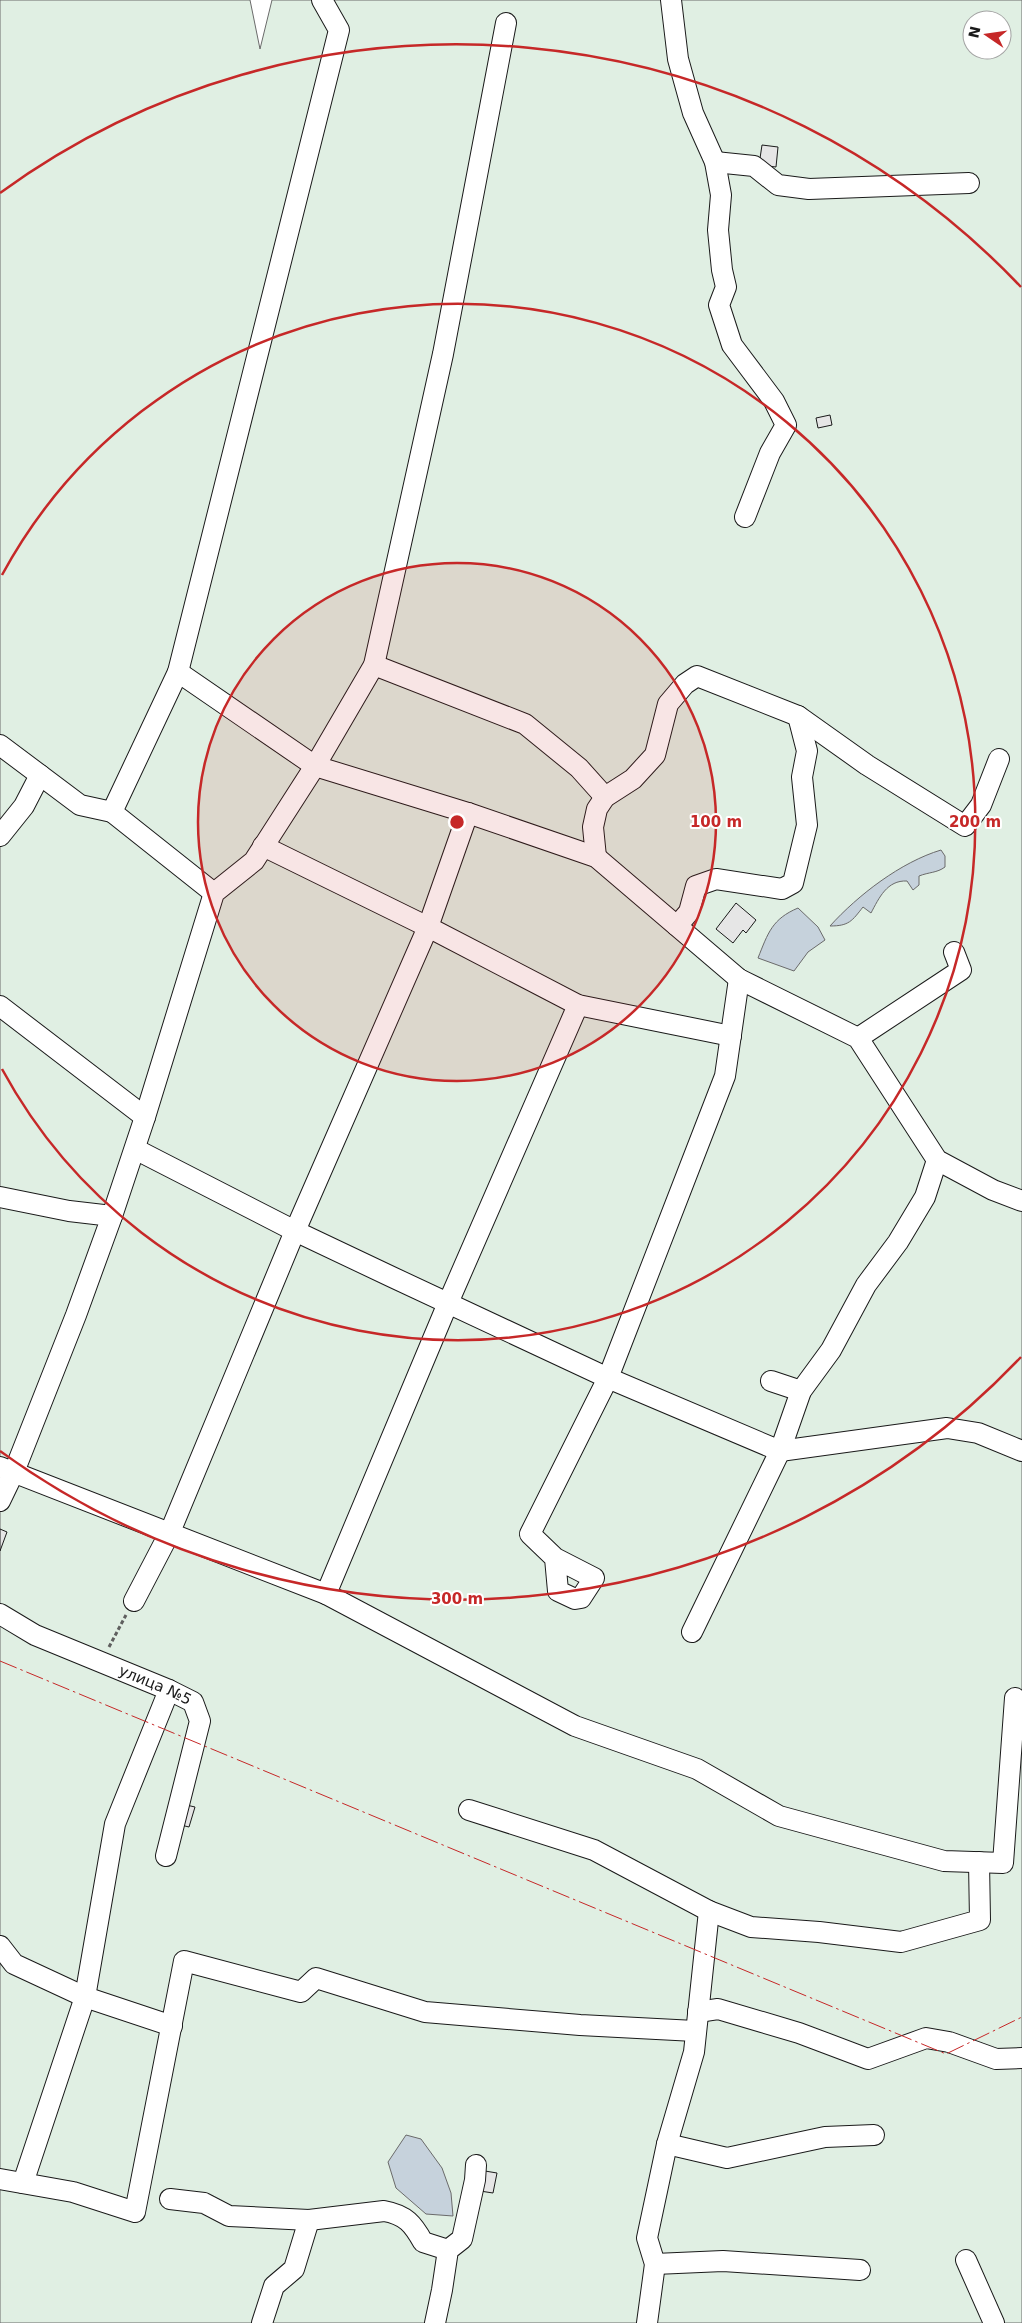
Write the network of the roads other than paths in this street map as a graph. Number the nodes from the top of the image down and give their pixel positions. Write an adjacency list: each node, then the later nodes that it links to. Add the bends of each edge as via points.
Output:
1 (322, 0): 8 (street, via 339,30)
2 (670, 0): 4 (street, via 678,58 692,113)
3 (506, 23): 7 (street, via 443,354)
4 (715, 162): 5 (street, via 754,166 778,185 809,189); 6 (street, via 721,195 718,230 726,287 719,305 732,345 774,401 786,425 770,453)
5 (969, 183)
6 (744, 517)
7 (374, 666): 12 (street); 14 (street, via 525,724 579,768)
8 (178, 672): 12 (street); 15 (street)
9 (798, 716): 11 (street, via 867,766 965,826 981,805); 14 (street, via 697,676 685,684 668,704 655,755 633,779); 21 (street, via 807,752 802,777 807,825 793,882 782,889 716,879 696,886 689,912)
10 (0, 745): 13 (street)
11 (999, 760)
12 (316, 766): 16 (street); 18 (street)
13 (40, 775): 15 (street, via 80,805); 17 (street, via 24,806)
14 (605, 797): 19 (street, via 592,827)
15 (112, 812): 20 (street)
16 (468, 814): 19 (street); 22 (street)
17 (0, 836)
18 (263, 846): 20 (street, via 254,861); 22 (street)
19 (596, 857): 21 (street)
20 (214, 893): 29 (street)
21 (677, 926): 24 (street)
22 (428, 927): 25 (street); 35 (street)
23 (954, 952): 28 (street, via 961,970)
24 (740, 979): 27 (street); 28 (street)
25 (578, 1005): 27 (street); 36 (street)
26 (0, 1006): 29 (street)
27 (731, 1036): 37 (street, via 725,1076)
28 (858, 1038): 31 (street)
29 (145, 1116): 30 (street)
30 (135, 1149): 34 (street); 35 (street)
31 (937, 1160): 33 (street); 39 (street, via 925,1197 898,1242 866,1284 831,1350)
32 (0, 1197): 34 (street, via 69,1212)
33 (1022, 1202)
34 (112, 1216): 42 (street, via 76,1315)
35 (295, 1231): 36 (street); 44 (street)
36 (448, 1302): 37 (street); 46 (street)
37 (608, 1378): 40 (street); 45 (street, via 530,1534)
38 (771, 1380): 39 (street)
39 (801, 1390): 40 (street)
40 (780, 1451): 41 (street, via 947,1428 978,1433); 49 (street)
41 (1022, 1451)
42 (7, 1469): 43 (street); 44 (street)
43 (0, 1500)
44 (170, 1532): 46 (street); 47 (street)
45 (556, 1558)
46 (326, 1594): 54 (street, via 575,1726 697,1768 779,1816 944,1861)
47 (134, 1602)
48 (0, 1614): 50 (street, улица №5, via 35,1635)
49 (692, 1632)
50 (169, 1690): 53 (street, улица №5, via 193,1702 200,1721); 57 (street, via 115,1824)
51 (1016, 1698): 54 (street, via 1003,1863)
52 (469, 1810): 55 (street, via 594,1850)
53 (166, 1856)
54 (979, 1862): 55 (street, via 980,1920 901,1942 751,1927)
55 (710, 1911): 58 (street)
56 (0, 1946): 57 (street, via 14,1964)
57 (85, 1998): 59 (street); 65 (street)
58 (697, 2021): 59 (street, via 580,2026 425,2012 316,1978 301,1992 184,1961); 60 (street, via 718,2009 868,2059 926,2038 949,2042 996,2059); 62 (street, via 694,2052)
59 (172, 2026): 65 (street, via 135,2212 73,2192)
60 (1022, 2058)
61 (874, 2135): 62 (street, via 825,2137 727,2158)
62 (667, 2144): 70 (street, via 647,2238)
63 (476, 2165): 68 (street, via 462,2239)
64 (0, 2179): 65 (street)
65 (23, 2183)
66 (170, 2199): 67 (street, via 204,2203 229,2216)
67 (309, 2220): 68 (street, via 384,2211 396,2213 413,2224 423,2242); 72 (street, via 294,2270 274,2286)
68 (448, 2250): 73 (street)
69 (966, 2260): 75 (street)
70 (655, 2264): 71 (street, via 723,2261); 74 (street)
71 (860, 2270)
72 (262, 2323)
73 (435, 2323)
74 (647, 2323)
75 (994, 2323)

